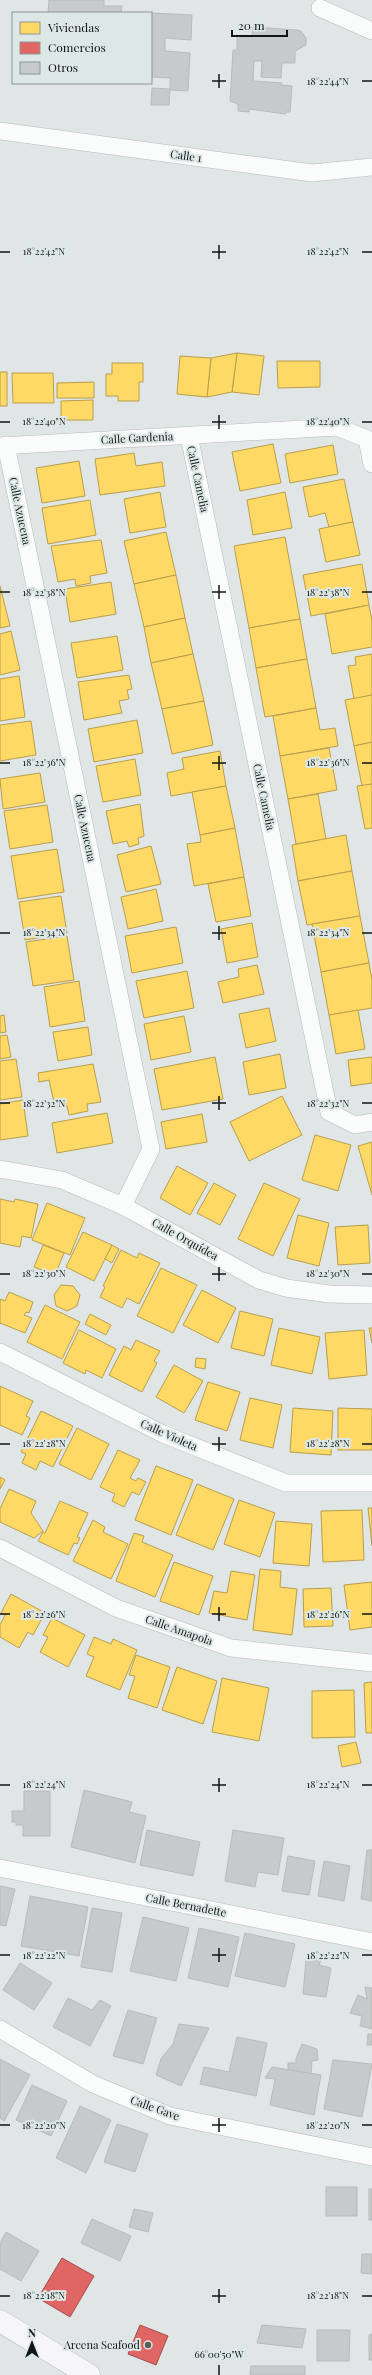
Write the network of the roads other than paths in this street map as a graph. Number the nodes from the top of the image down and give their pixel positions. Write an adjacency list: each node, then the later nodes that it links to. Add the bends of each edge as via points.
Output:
1 (320, 8): 2 (street)
2 (372, 31)
3 (0, 131): 4 (street, Calle 1, via 312,173)
4 (372, 166)
5 (189, 436): 6 (street, Calle Gardenia); 7 (street, Calle Gardenia, via 337,427 367,439); 8 (street, Calle Camelia, via 329,1112 356,1125)
6 (3, 446): 10 (street, Calle Azucena, via 150,1149)
7 (372, 464)
8 (372, 1122)
9 (0, 1169): 10 (street, Calle Orquídea, via 62,1180)
10 (123, 1206): 11 (street, Calle Orquídea, via 259,1280 286,1288 329,1294)
11 (372, 1295)
12 (0, 1352): 13 (street, Calle Violeta, via 162,1434 286,1483)
13 (372, 1483)
14 (0, 1548): 15 (street, Calle Amapola, via 116,1608 231,1648)
15 (372, 1663)
16 (0, 1868): 17 (street, Calle Bernadette)
17 (372, 1942)
18 (0, 2029): 19 (street, Calle Gave, via 93,2084 170,2116)
19 (372, 2157)
20 (0, 2321): 21 (street)
21 (89, 2375)

